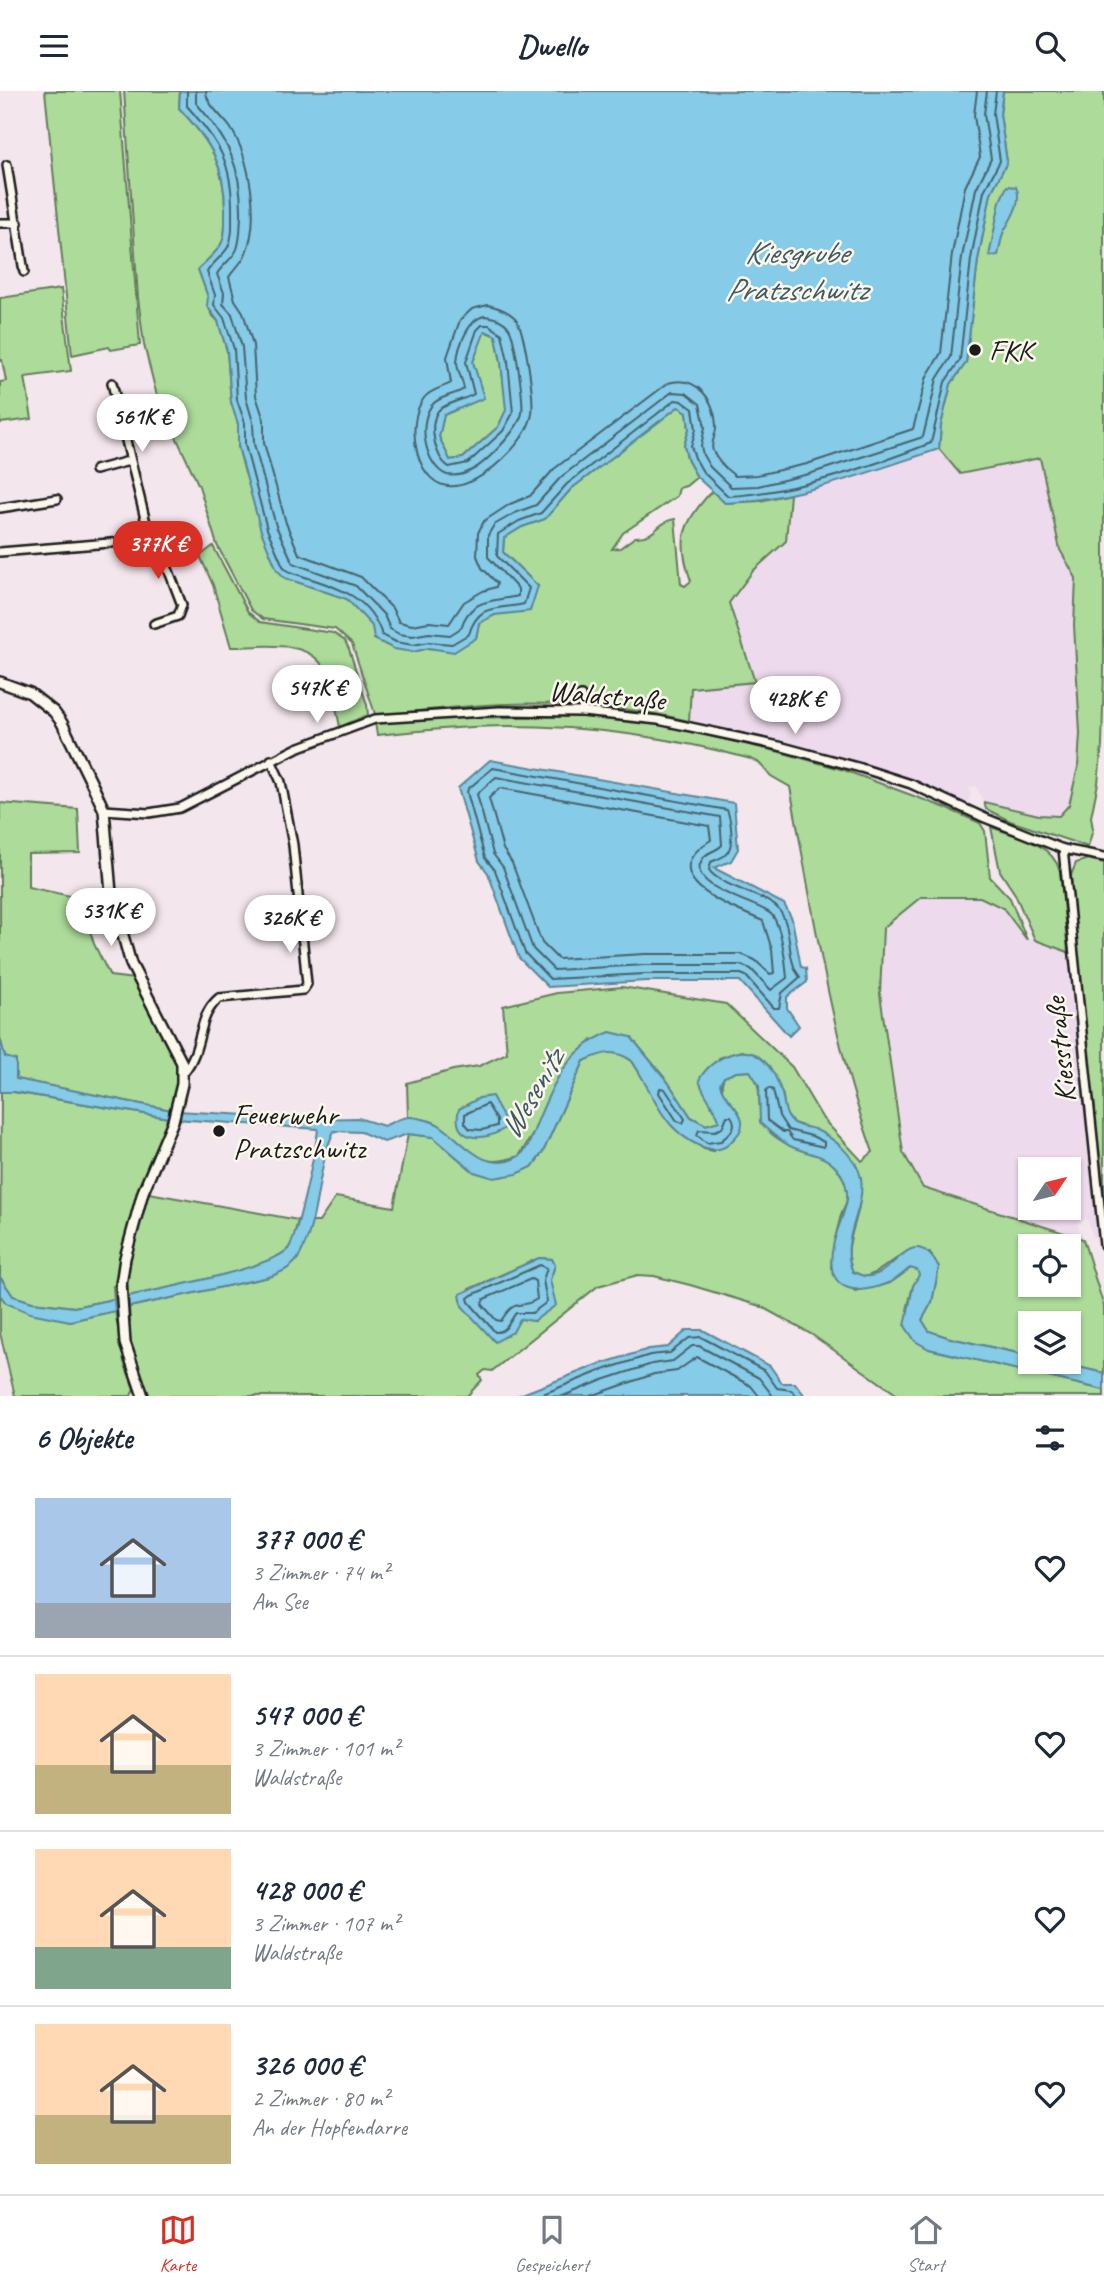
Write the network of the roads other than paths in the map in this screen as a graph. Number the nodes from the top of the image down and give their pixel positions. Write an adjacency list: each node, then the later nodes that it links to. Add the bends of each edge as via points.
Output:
1 (8, 165): 3 (street)
2 (0, 223): 3 (street)
3 (18, 223): 4 (street)
4 (24, 272)
5 (112, 383): 6 (street)
6 (130, 461): 7 (street); 10 (street)
7 (94, 470)
8 (57, 499): 9 (street)
9 (0, 507)
10 (148, 531): 11 (street, via 122,542); 12 (street, via 155,535 182,605 178,616)
11 (0, 552)
12 (154, 624)
13 (0, 682): 17 (street, via 30,693 54,712)
14 (581, 696): 15 (street)
15 (583, 712): 16 (street, Waldstraße, via 499,711 374,719); 18 (street, Waldstraße, via 658,720 861,768 911,784)
16 (271, 760): 17 (street, Waldstraße, via 180,808 149,813); 20 (street, via 281,782 293,845 307,984 303,990 219,998 208,1007 193,1061)
17 (104, 810): 20 (street, via 111,893 131,964)
18 (1063, 849): 19 (street, Waldstraße); 21 (street, Kiesstraße)
19 (1104, 857)
20 (184, 1072): 22 (street, via 173,1121 143,1192 121,1285 125,1343)
21 (1104, 1245)
22 (140, 1395)

